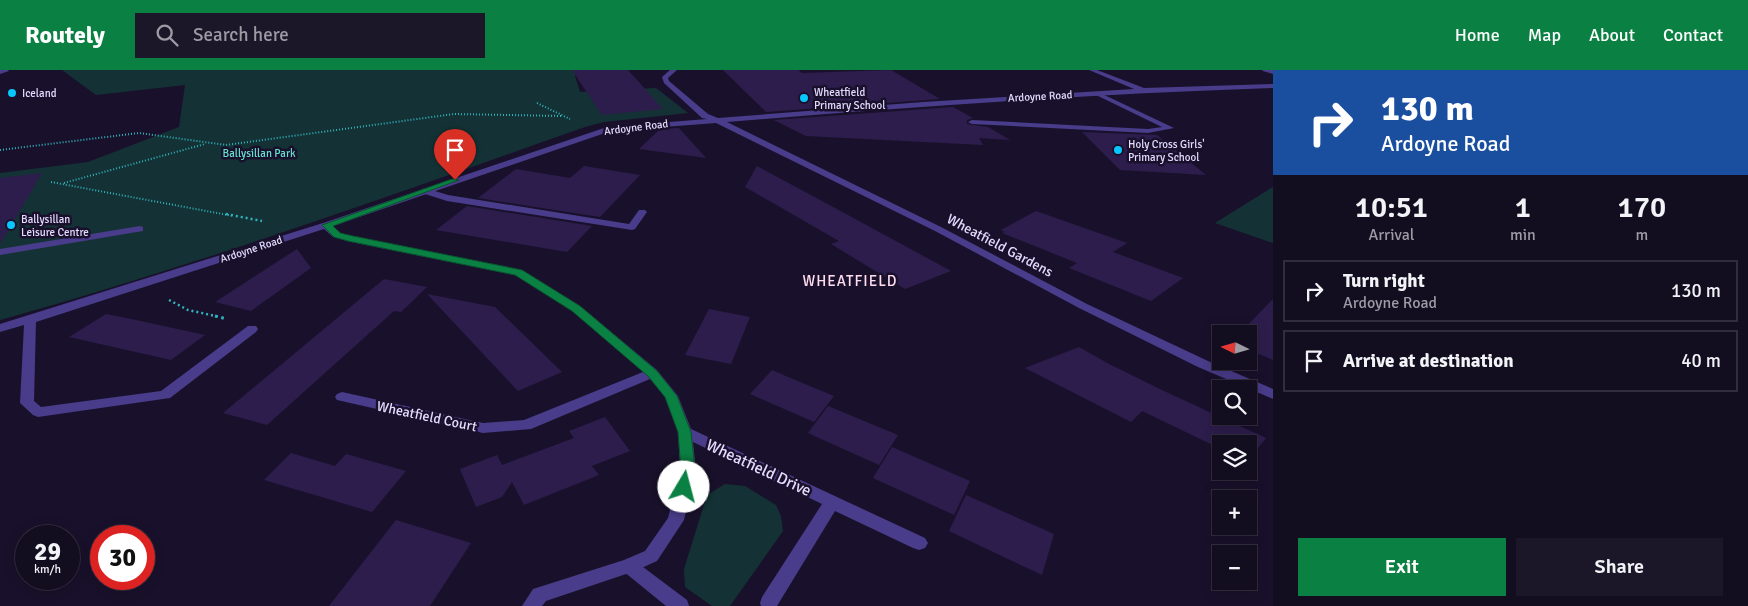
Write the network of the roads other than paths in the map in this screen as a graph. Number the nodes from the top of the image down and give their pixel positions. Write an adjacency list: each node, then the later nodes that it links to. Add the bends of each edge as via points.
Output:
1 (674, 70): 8 (street, Wheatfield Gardens, via 665,77 666,82 705,116)
2 (1092, 70): 6 (street)
3 (1266, 70): 4 (street)
4 (1273, 72)
5 (1273, 86): 6 (street, Ardoyne Road)
6 (1145, 90): 7 (street, Ardoyne Road)
7 (1098, 94): 8 (street, Ardoyne Road); 9 (street, via 1170,128 1148,131)
8 (714, 119): 10 (street, Ardoyne Road, via 610,129); 19 (street, Wheatfield Gardens, via 938,229 1083,306)
9 (972, 122)
10 (425, 191): 11 (street, via 447,198 632,227); 12 (street, Ardoyne Road)
11 (642, 212)
12 (326, 225): 15 (street, Ardoyne Road); 18 (street, Wheatfield Drive, via 337,235 351,239 518,272 576,308)
13 (140, 229): 14 (street)
14 (0, 252)
15 (30, 320): 16 (street, Ardoyne Road); 17 (street, via 27,403 38,412 165,395)
16 (0, 328)
17 (252, 329)
18 (652, 374): 20 (street, Wheatfield Court, via 526,425 483,428); 21 (street, Wheatfield Drive, via 671,396)
19 (1273, 394)
20 (342, 397)
21 (685, 432): 22 (street, Wheatfield Drive); 24 (street, Wheatfield Drive, via 688,470 676,520 651,556)
22 (832, 502): 23 (street, Wheatfield Drive); 25 (street)
23 (919, 543)
24 (630, 566): 26 (street, Wheatfield Drive, via 540,595); 27 (street)
25 (769, 603)
26 (531, 606)
27 (680, 606)

